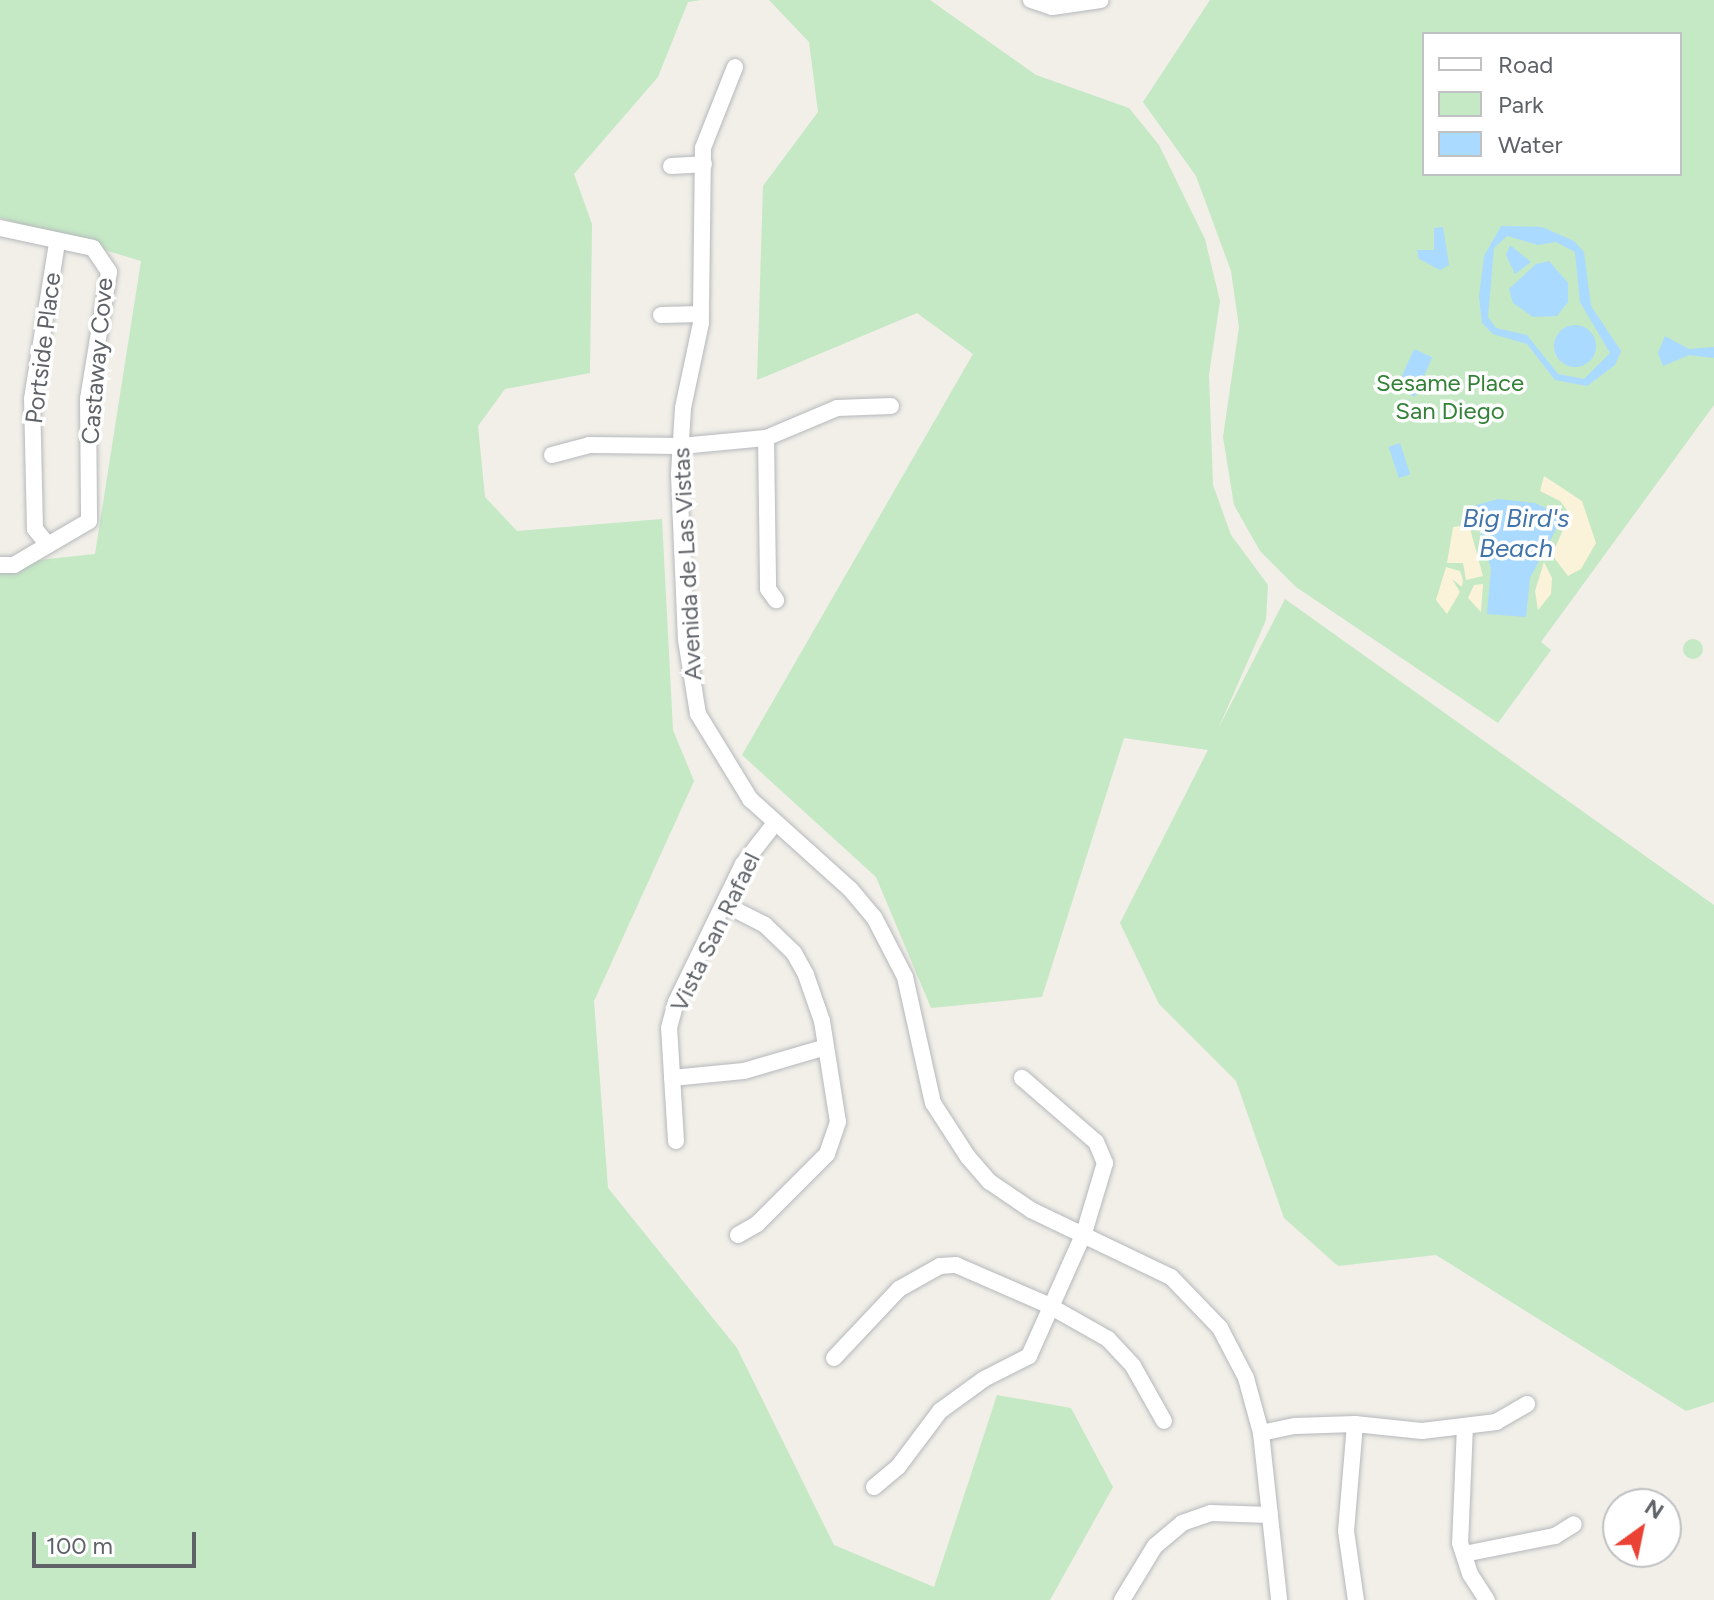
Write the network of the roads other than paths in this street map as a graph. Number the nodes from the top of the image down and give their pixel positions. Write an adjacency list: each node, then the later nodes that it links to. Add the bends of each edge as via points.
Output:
1 (1031, 0): 2 (street, via 1052,7)
2 (1101, 0)
3 (735, 67): 4 (street, Avenida de Las Vistas, via 707,135)
4 (704, 164): 5 (street); 8 (street, Avenida de Las Vistas)
5 (671, 166)
6 (0, 228): 7 (street, Castaway Cove)
7 (57, 243): 14 (street, Portside Place, via 32,399 35,529); 14 (street, Castaway Cove, via 93,248 109,272 88,399 89,521)
8 (701, 314): 9 (street); 12 (street, Avenida de Las Vistas)
9 (661, 315)
10 (891, 406): 11 (street, via 837,408)
11 (766, 438): 12 (street); 16 (street, via 768,589)
12 (681, 446): 13 (street, via 589,445); 17 (street, Avenida de Las Vistas, via 686,640 698,714 737,779)
13 (552, 455)
14 (48, 545): 15 (street, Castaway Cove, via 14,565)
15 (0, 565)
16 (776, 600)
17 (775, 823): 18 (street, Vista San Rafael, via 743,864); 23 (street, Avenida de Las Vistas, via 851,890 890,945 905,977 923,1073 950,1135 990,1182 1031,1210)
18 (724, 904): 19 (street, via 765,925 794,953 812,989); 20 (street, Vista San Rafael, via 676,1002 669,1028)
19 (826, 1047): 20 (street, via 744,1071); 24 (street, via 838,1122 827,1154 757,1224)
20 (672, 1078): 22 (street, Vista San Rafael)
21 (1022, 1078): 23 (street, via 1096,1142 1105,1163)
22 (676, 1141)
23 (1084, 1233): 25 (street); 31 (street, Avenida de Las Vistas, via 1156,1267 1203,1306 1239,1361)
24 (738, 1235)
25 (1048, 1305): 26 (street, via 971,1268 940,1266 899,1289); 28 (street, via 1112,1341 1139,1374); 32 (street, via 1029,1356 951,1402 898,1467)
26 (834, 1358)
27 (1527, 1404): 30 (street, via 1508,1419)
28 (1164, 1421)
29 (1355, 1424): 30 (street, via 1422,1431); 31 (street); 38 (street, via 1346,1531)
30 (1465, 1426): 35 (street, via 1458,1509)
31 (1261, 1433): 33 (street, Avenida de Las Vistas)
32 (874, 1487)
33 (1270, 1515): 36 (street, via 1211,1513 1182,1523 1155,1546); 37 (street, Avenida de Las Vistas)
34 (1574, 1524): 35 (street, via 1555,1536)
35 (1464, 1554): 39 (street)
36 (1122, 1600)
37 (1279, 1600)
38 (1356, 1600)
39 (1487, 1600)

